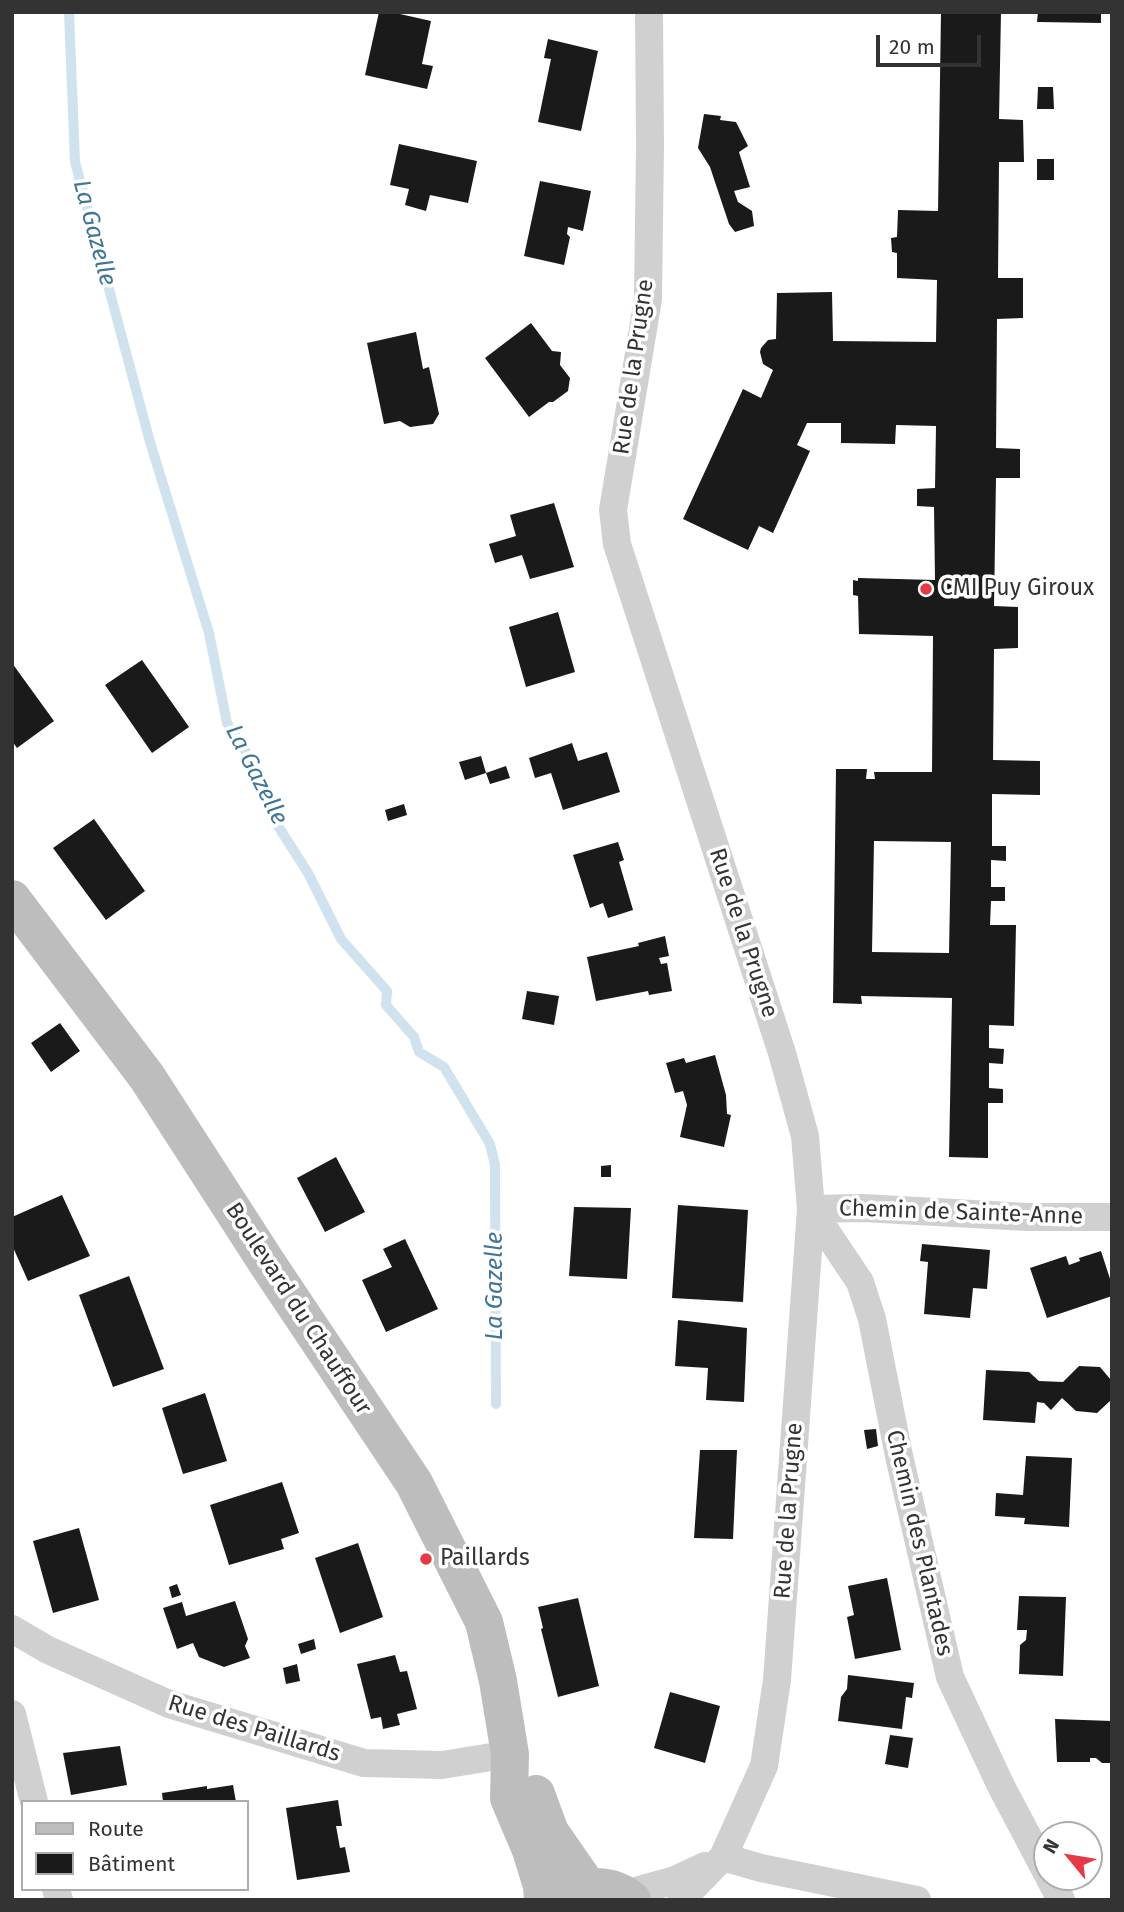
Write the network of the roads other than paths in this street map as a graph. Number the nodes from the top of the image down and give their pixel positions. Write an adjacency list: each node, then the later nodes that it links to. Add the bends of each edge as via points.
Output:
1 (649, 12): 3 (street, Rue de la Prugne, via 648,299 613,510 617,544 782,1053 805,1136)
2 (12, 900): 7 (main road, Boulevard du Chauffour, via 147,1077 414,1483 484,1622)
3 (811, 1209): 4 (street, Chemin de Sainte-Anne); 9 (street, Chemin des Plantades, via 860,1282 872,1319 950,1677); 10 (street, Rue de la Prugne, via 777,1680 764,1766)
4 (1112, 1217)
5 (12, 1629): 7 (street, Rue des Paillards, via 169,1704 364,1763 442,1765)
6 (12, 1714): 8 (street)
7 (510, 1754): 11 (main road, Boulevard du Chauffour, via 532,1783 550,1832); 12 (main road, Boulevard du Chauffour, via 509,1798 531,1850)
8 (34, 1800)
9 (1033, 1847)
10 (723, 1857): 11 (street, via 675,1880); 13 (street, Rue de la Prugne); 14 (street)
11 (602, 1895)
12 (543, 1900)
13 (681, 1900)
14 (917, 1900)

